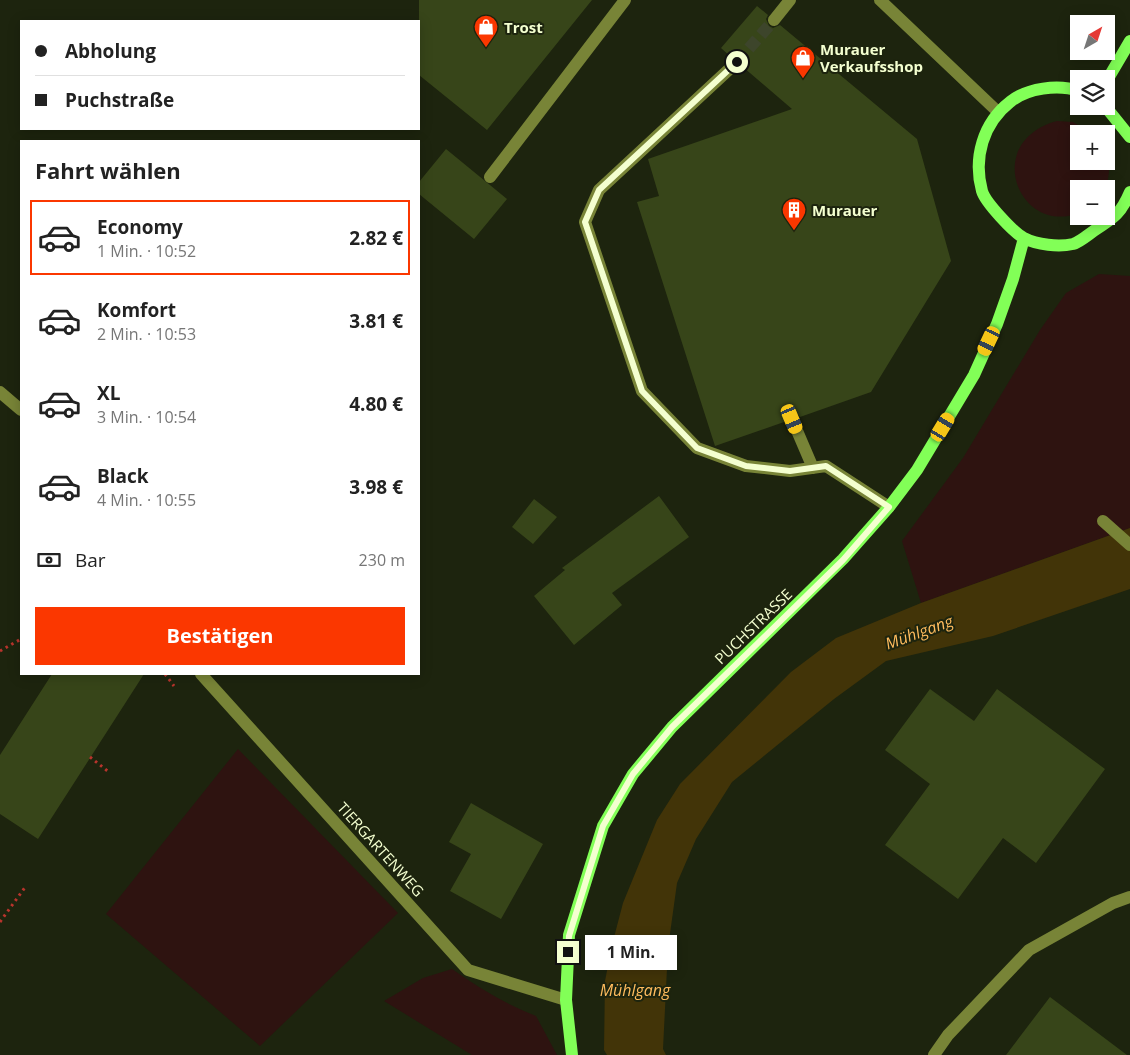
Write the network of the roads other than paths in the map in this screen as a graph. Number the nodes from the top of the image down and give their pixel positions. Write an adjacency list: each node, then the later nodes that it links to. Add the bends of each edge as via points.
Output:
1 (625, 0): 12 (street)
2 (790, 0): 4 (street)
3 (880, 0): 9 (street)
4 (774, 20)
5 (1130, 41): 7 (main road)
6 (737, 62): 19 (street, via 599,190 585,222 642,391 697,448 746,466 790,471)
7 (1113, 70)
8 (1070, 90): 9 (main road, via 1054,87 1037,91 1012,100)
9 (998, 112): 15 (main road, via 978,154 982,193)
10 (1112, 115): 11 (main road)
11 (1130, 137)
12 (490, 177)
13 (1130, 192): 14 (main road)
14 (1126, 213): 15 (main road, via 1074,244 1045,245)
15 (1024, 238): 20 (main road, PUCHSTRASSE, via 997,324 974,375 917,470)
16 (0, 392): 17 (street)
17 (20, 409)
18 (792, 419): 19 (street)
19 (812, 468): 20 (street, via 826,466)
20 (889, 507): 25 (main road, PUCHSTRASSE, via 837,566 672,727 633,774 603,826 569,936)
21 (1103, 521): 22 (street)
22 (1130, 545)
23 (202, 675): 25 (street, TIERGARTENWEG, via 468,970)
24 (1130, 897): 27 (street, via 1113,903 1029,950 948,1035)
25 (566, 1000): 26 (main road, PUCHSTRASSE)
26 (572, 1055)
27 (934, 1055)

